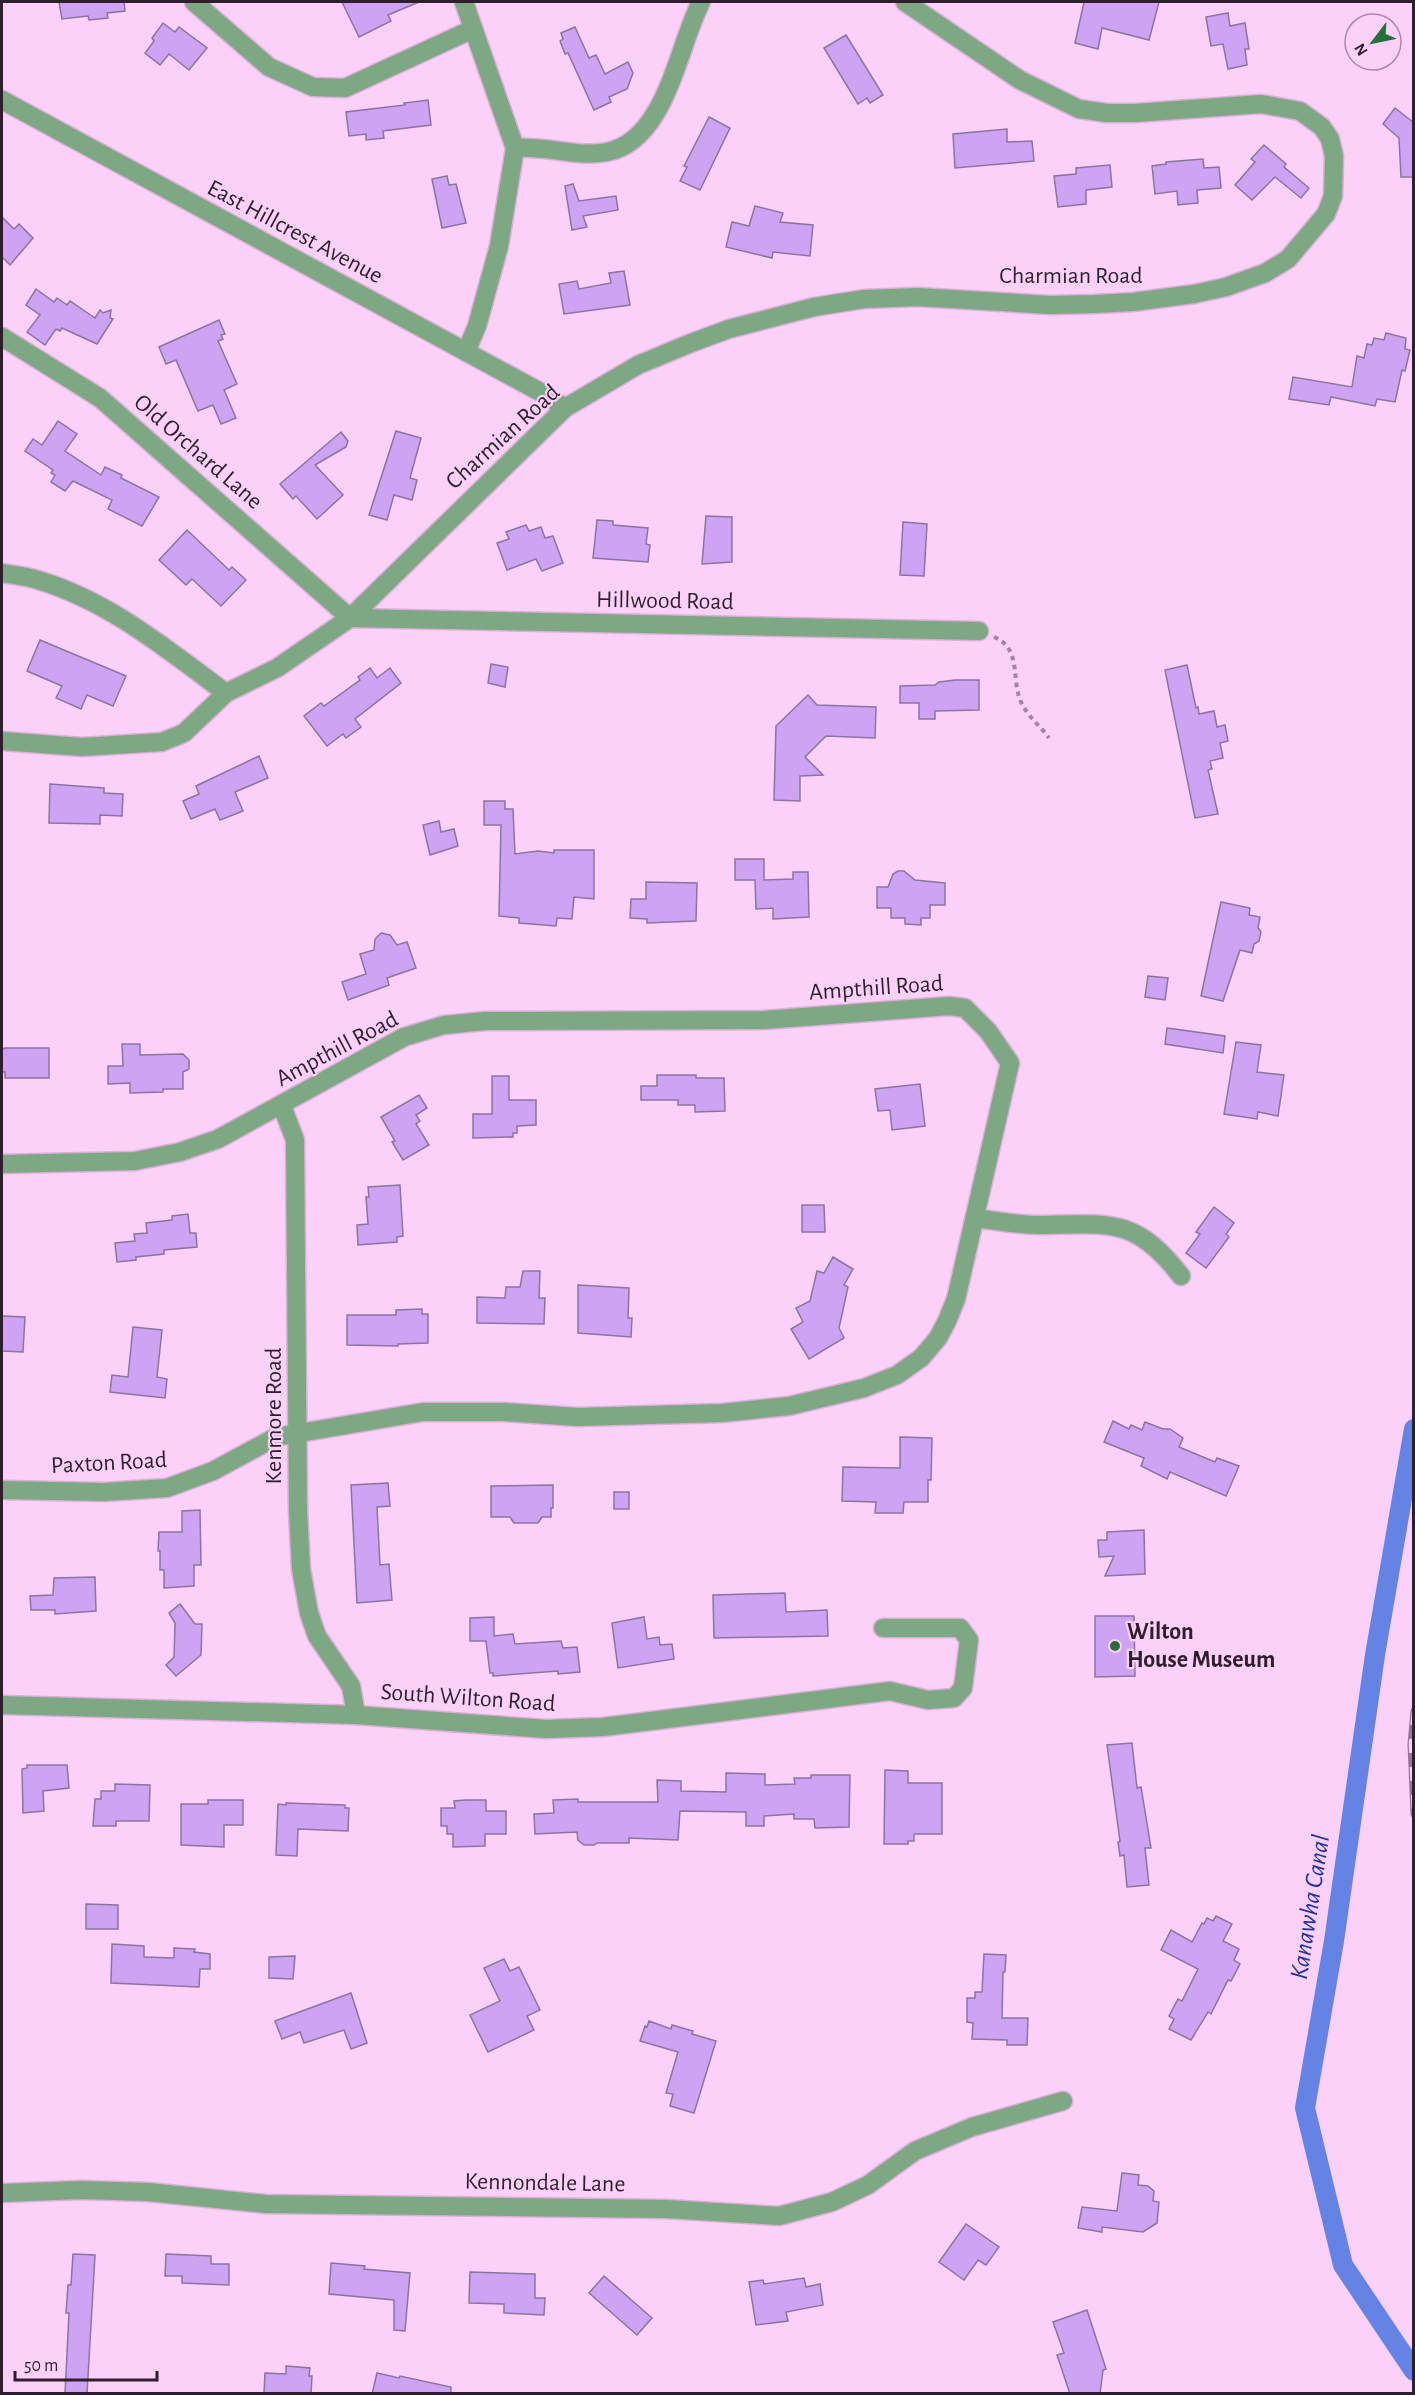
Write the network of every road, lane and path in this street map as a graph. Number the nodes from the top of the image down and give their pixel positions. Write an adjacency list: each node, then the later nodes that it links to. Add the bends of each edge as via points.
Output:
1 (194, 2): 5 (street, via 269,67 313,87 345,88)
2 (464, 2): 5 (street)
3 (701, 2): 7 (street, via 660,105 637,137 608,152)
4 (905, 2): 10 (street, Charmian Road, via 1020,80 1079,109 1136,113 1261,104 1300,111 1322,127 1330,139 1334,156 1332,196 1326,214 1288,259 1265,273 1226,287 1133,302 1050,305 918,297 864,299 814,307 729,329 670,352 638,365)
5 (473, 29): 7 (street)
6 (2, 100): 9 (street, East Hillcrest Avenue)
7 (515, 148): 9 (street, via 499,246)
8 (2, 338): 12 (street, Old Orchard Lane, via 100,398)
9 (466, 352): 10 (street, East Hillcrest Avenue)
10 (565, 408): 12 (street, Charmian Road)
11 (2, 573): 14 (street, via 37,579 76,594 139,628)
12 (350, 618): 13 (street, Hillwood Road); 14 (street, Charmian Road, via 277,668)
13 (979, 631): 15 (path, via 1004,641 1010,649 1021,704)
14 (226, 693): 16 (street, Charmian Road, via 184,733 162,742 82,747)
15 (1049, 738)
16 (2, 741)
17 (282, 1106): 18 (street, Ampthill Road, via 218,1139 180,1152 135,1161); 19 (street, Ampthill Road, via 404,1036 444,1025 485,1021 764,1020 965,1008 988,1031 1010,1063); 22 (street, Kenmore Road, via 295,1140)
18 (2, 1164)
19 (975, 1218): 20 (street, via 1038,1225 1109,1225 1152,1242); 21 (street, Ampthill Road, via 956,1299 938,1338 921,1358 864,1388 789,1406 722,1413 578,1417)
20 (1181, 1276)
21 (423, 1412): 22 (street, Paxton Road)
22 (297, 1434): 23 (street, Paxton Road, via 276,1437 213,1471 167,1488 104,1492); 26 (street, Kenmore Road, via 301,1569 309,1613 317,1636 351,1686)
23 (2, 1490)
24 (883, 1628): 26 (street, South Wilton Road, via 960,1628 969,1640 963,1688 954,1698 928,1700 890,1691 613,1726 546,1729)
25 (2, 1705): 26 (street, South Wilton Road)
26 (356, 1715)
27 (1063, 2101): 28 (street, Kennondale Lane, via 972,2127 915,2151 868,2185 832,2202 778,2216 666,2209 266,2204 148,2192 81,2190)
28 (2, 2193)

